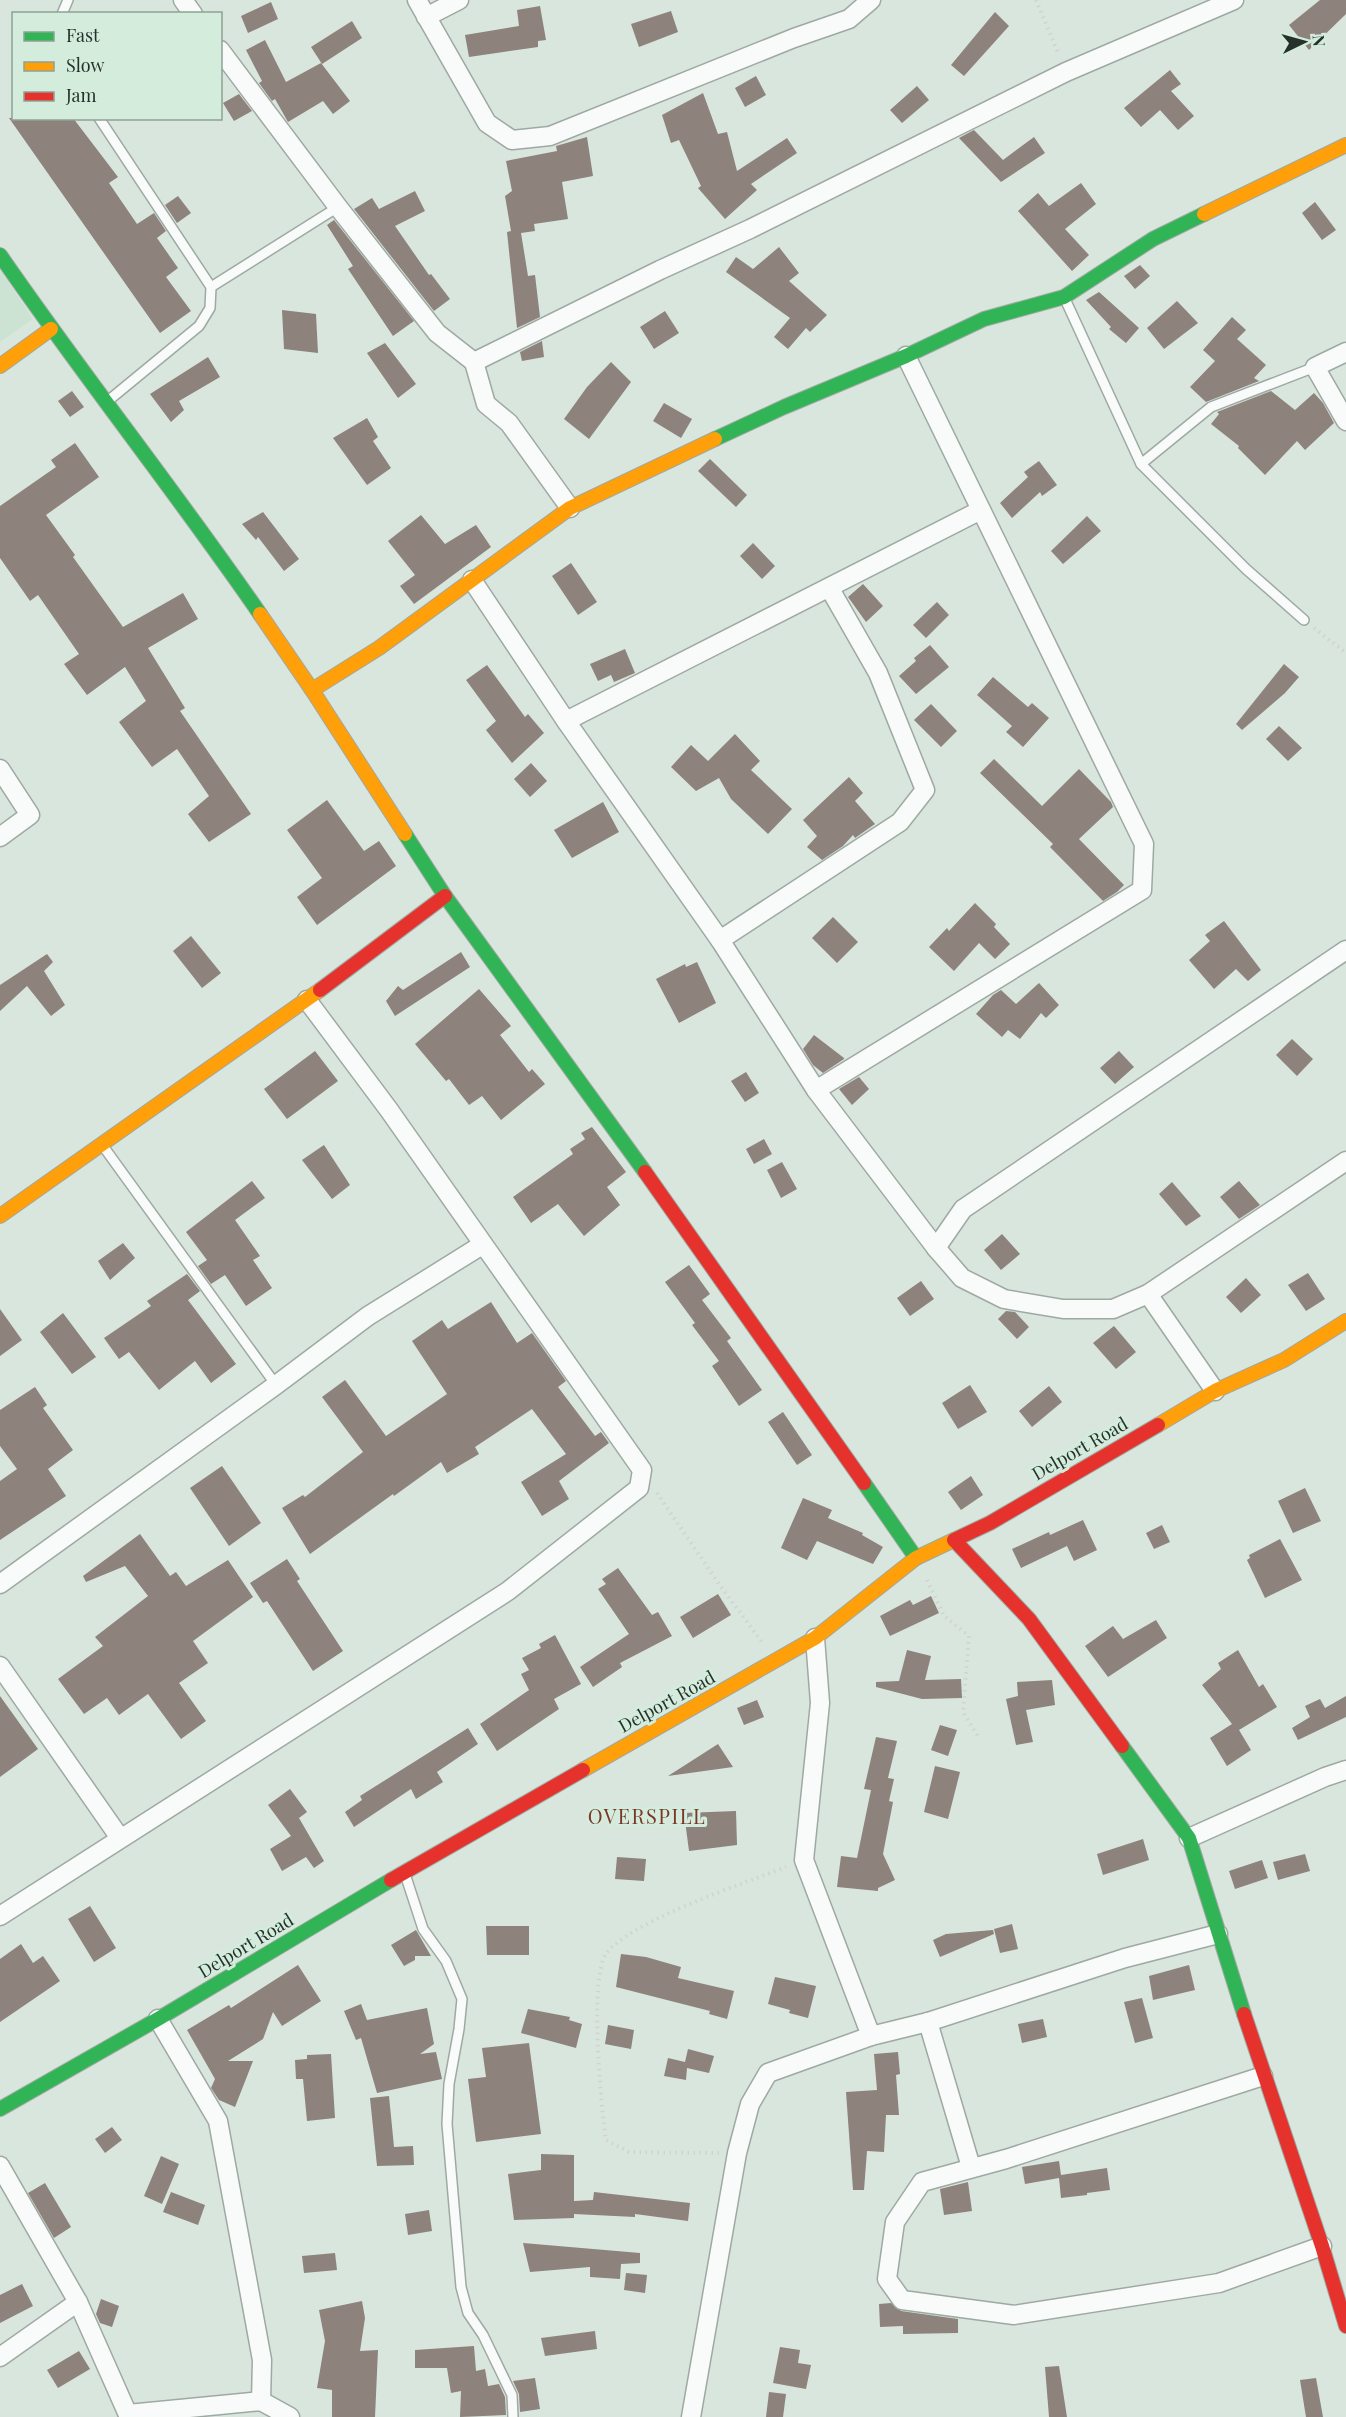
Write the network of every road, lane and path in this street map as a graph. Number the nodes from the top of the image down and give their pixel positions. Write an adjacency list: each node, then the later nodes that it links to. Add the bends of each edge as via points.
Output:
1 (183, 0): 7 (street)
2 (417, 0): 8 (street)
3 (459, 0): 8 (street)
4 (871, 0): 8 (street, via 849,19 550,136 512,140 487,123)
5 (1036, 0): 10 (path)
6 (1234, 0): 10 (street)
7 (192, 12)
8 (426, 16)
9 (222, 53): 13 (street)
10 (1066, 72): 20 (street)
11 (100, 120): 15 (lane)
12 (1346, 145): 16 (street, via 1153,239)
13 (338, 207): 15 (lane); 20 (street, via 437,333)
14 (0, 255): 17 (street)
15 (211, 287): 23 (lane, via 210,308 199,326)
16 (1064, 297): 19 (street, via 984,318); 25 (lane)
17 (51, 329): 21 (street); 23 (street)
18 (1346, 352): 22 (street)
19 (906, 356): 26 (street, via 784,407); 27 (street)
20 (474, 362): 26 (street, via 486,404 509,423)
21 (0, 366)
22 (1315, 367): 24 (street); 25 (lane, via 1211,407)
23 (107, 402): 32 (street)
24 (1346, 422)
25 (1141, 464): 30 (lane, via 1246,569)
26 (570, 508): 28 (street)
27 (981, 510): 29 (street); 40 (street, via 1144,844 1142,890)
28 (472, 580): 32 (street, via 379,648); 33 (street)
29 (830, 589): 33 (street); 37 (street, via 878,673 925,790 900,822)
30 (1304, 620): 31 (path)
31 (1346, 652)
32 (312, 690): 36 (street)
33 (566, 721): 37 (street)
34 (0, 769): 35 (street, via 30,815)
35 (0, 837)
36 (445, 896): 39 (street); 52 (street, via 664,1197)
37 (720, 940): 40 (street)
38 (1346, 950): 45 (street, via 963,1209)
39 (307, 1000): 41 (street); 44 (street, via 390,1110)
40 (816, 1090): 45 (street)
41 (101, 1144): 43 (street); 48 (lane)
42 (1346, 1161): 46 (street)
43 (0, 1216)
44 (482, 1245): 48 (street, via 368,1317); 50 (street)
45 (936, 1248): 46 (street, via 962,1278 1004,1299 1063,1309 1113,1309)
46 (1148, 1294): 49 (street)
47 (1346, 1321): 49 (street, Delport Road, via 1284,1360)
48 (276, 1385): 53 (street)
49 (1215, 1391): 51 (street, Delport Road)
50 (642, 1470): 55 (path); 59 (street, via 639,1488 508,1591)
51 (955, 1541): 52 (street, Delport Road); 60 (street, via 1029,1619)
52 (916, 1558): 54 (street, Delport Road); 57 (path, via 944,1616 969,1636 963,1712)
53 (0, 1584)
54 (815, 1638): 55 (street, Delport Road); 61 (street, via 820,1704)
55 (776, 1662): 62 (street, Delport Road)
56 (0, 1666): 59 (street)
57 (979, 1738)
58 (1346, 1770): 60 (street)
59 (120, 1838): 63 (street)
60 (1190, 1838): 64 (street)
61 (804, 1860): 67 (street); 70 (path, via 667,1915 630,1934 606,1954 598,1984 600,2103 606,2140 629,2152)
62 (404, 1872): 65 (street, Delport Road); 80 (lane, via 423,1929 446,1961 462,1999 447,2124 461,2288 468,2313 512,2395)
63 (0, 1916)
64 (1218, 1934): 66 (street, via 1125,1958); 68 (street)
65 (158, 2019): 69 (street, Delport Road); 77 (street, via 218,2121 261,2360)
66 (927, 2022): 67 (street); 72 (street)
67 (871, 2036): 70 (street, via 768,2073 750,2104)
68 (1263, 2076): 72 (street); 73 (street)
69 (0, 2109)
70 (737, 2153): 81 (street)
71 (0, 2166): 74 (street)
72 (971, 2167): 73 (street, via 922,2182 895,2222 887,2279 902,2300 1014,2315 1219,2283)
73 (1322, 2246): 75 (street)
74 (78, 2302): 76 (street); 78 (street)
75 (1346, 2326)
76 (0, 2357)
77 (261, 2401): 78 (street); 79 (street)
78 (129, 2415)
79 (290, 2417)
80 (513, 2417)
81 (691, 2417)

